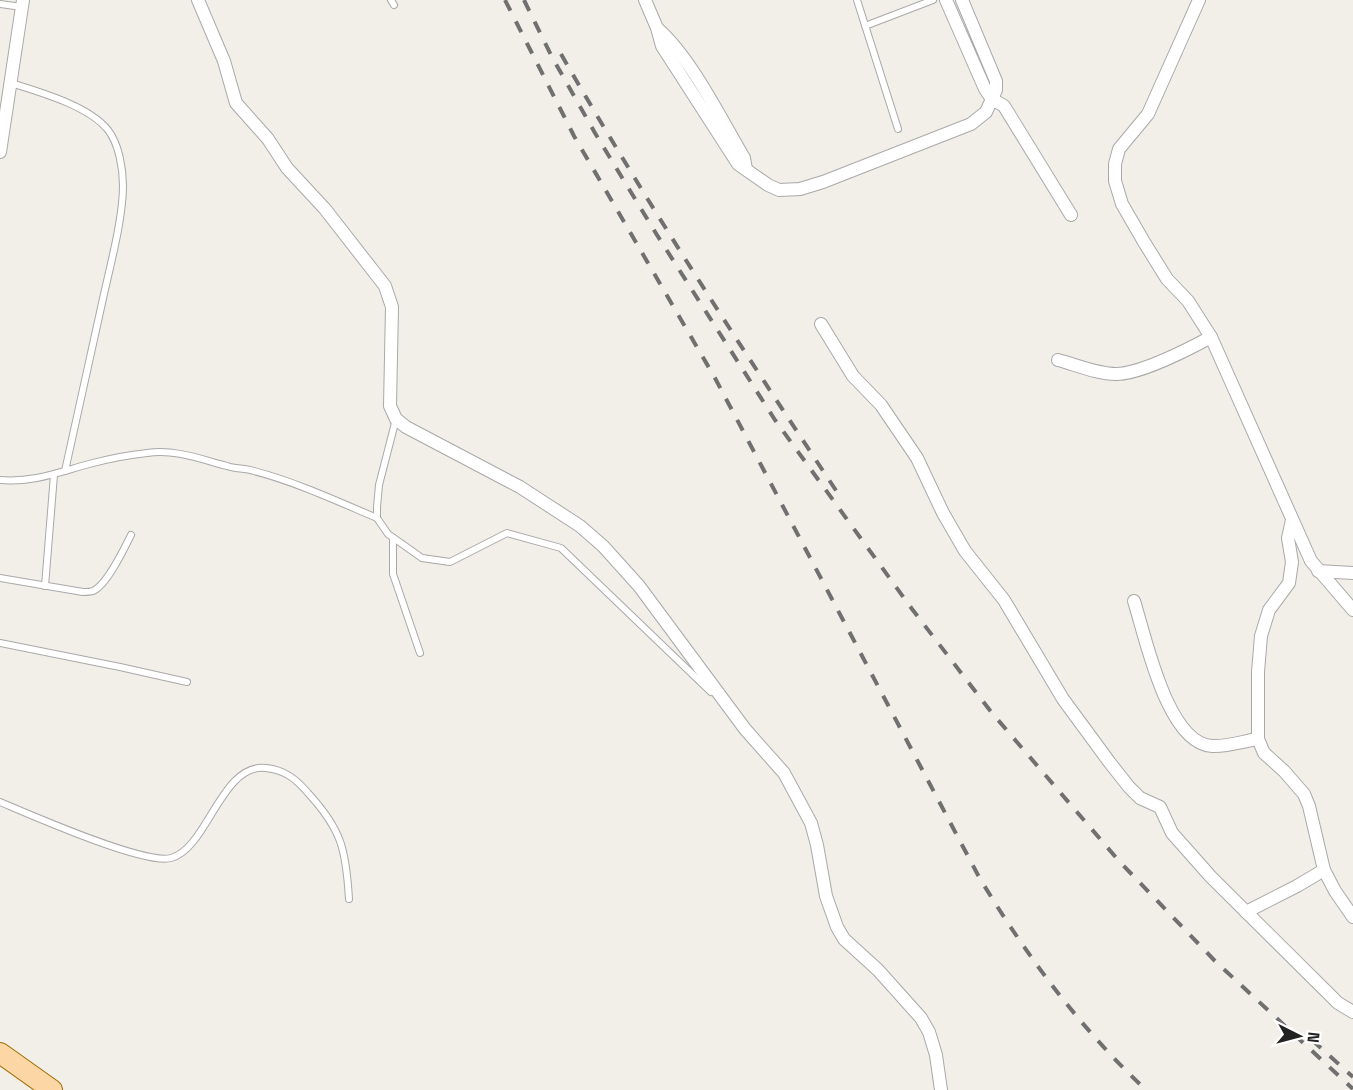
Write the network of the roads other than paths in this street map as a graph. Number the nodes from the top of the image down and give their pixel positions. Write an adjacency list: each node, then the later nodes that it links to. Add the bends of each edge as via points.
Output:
1 (198, 0): 19 (street, via 224,61 236,103 385,286 392,306 390,406)
2 (645, 0): 12 (street, via 657,28 686,61 744,158 746,169 779,190 823,183 971,124 986,112)
3 (857, 0): 10 (lane)
4 (933, 0): 10 (lane)
5 (946, 0): 12 (street)
6 (962, 0): 12 (street, via 996,81)
7 (1199, 0): 17 (street, via 1148,114 1119,149 1114,164 1122,204 1167,279 1188,301)
8 (0, 4): 9 (lane)
9 (23, 4): 11 (street)
10 (865, 26): 13 (lane)
11 (11, 83): 14 (street); 20 (lane, via 40,92 100,121 110,132 123,179 108,277)
12 (992, 99): 15 (street, via 1004,106)
13 (898, 129)
14 (0, 152)
15 (1071, 215)
16 (821, 324): 41 (street, via 854,376 881,405 917,458 965,551 1004,600 1063,699 1129,787 1140,798 1160,807 1172,833)
17 (1211, 337): 18 (street, via 1180,353 1118,374); 24 (street)
18 (1058, 360)
19 (396, 419): 23 (lane, via 379,485); 36 (street, via 520,487 603,546 639,586)
20 (65, 471): 21 (lane); 23 (lane, via 150,452 190,454 305,488)
21 (54, 475): 22 (lane); 30 (lane)
22 (0, 480)
23 (377, 518): 26 (lane)
24 (1292, 520): 27 (street); 37 (street, via 1288,538 1292,562 1289,583 1269,610 1261,636)
25 (131, 535): 30 (lane, via 99,587 83,592)
26 (393, 538): 34 (lane, via 393,574); 36 (lane, via 422,558 450,562 507,533 561,548)
27 (1318, 571): 28 (street); 32 (street)
28 (1353, 573)
29 (0, 578): 30 (lane)
30 (45, 586)
31 (1134, 601): 37 (street, via 1155,676 1185,730 1195,740 1212,746)
32 (1353, 610)
33 (0, 643): 35 (lane)
34 (420, 654)
35 (187, 682)
36 (731, 711): 46 (street, via 784,773 811,823 826,896 844,939 900,994 929,1032)
37 (1258, 739): 39 (street, via 1264,753 1304,794)
38 (0, 802): 40 (lane, via 114,846 162,859 172,858 187,850 238,779 251,770 280,770 300,784 337,832 347,860)
39 (1324, 870): 41 (street); 42 (street)
40 (349, 899)
41 (1246, 912): 43 (street, via 1338,1003)
42 (1353, 917)
43 (1353, 1012)
44 (0, 1053): 45 (main road)
45 (52, 1090)
46 (941, 1090)

